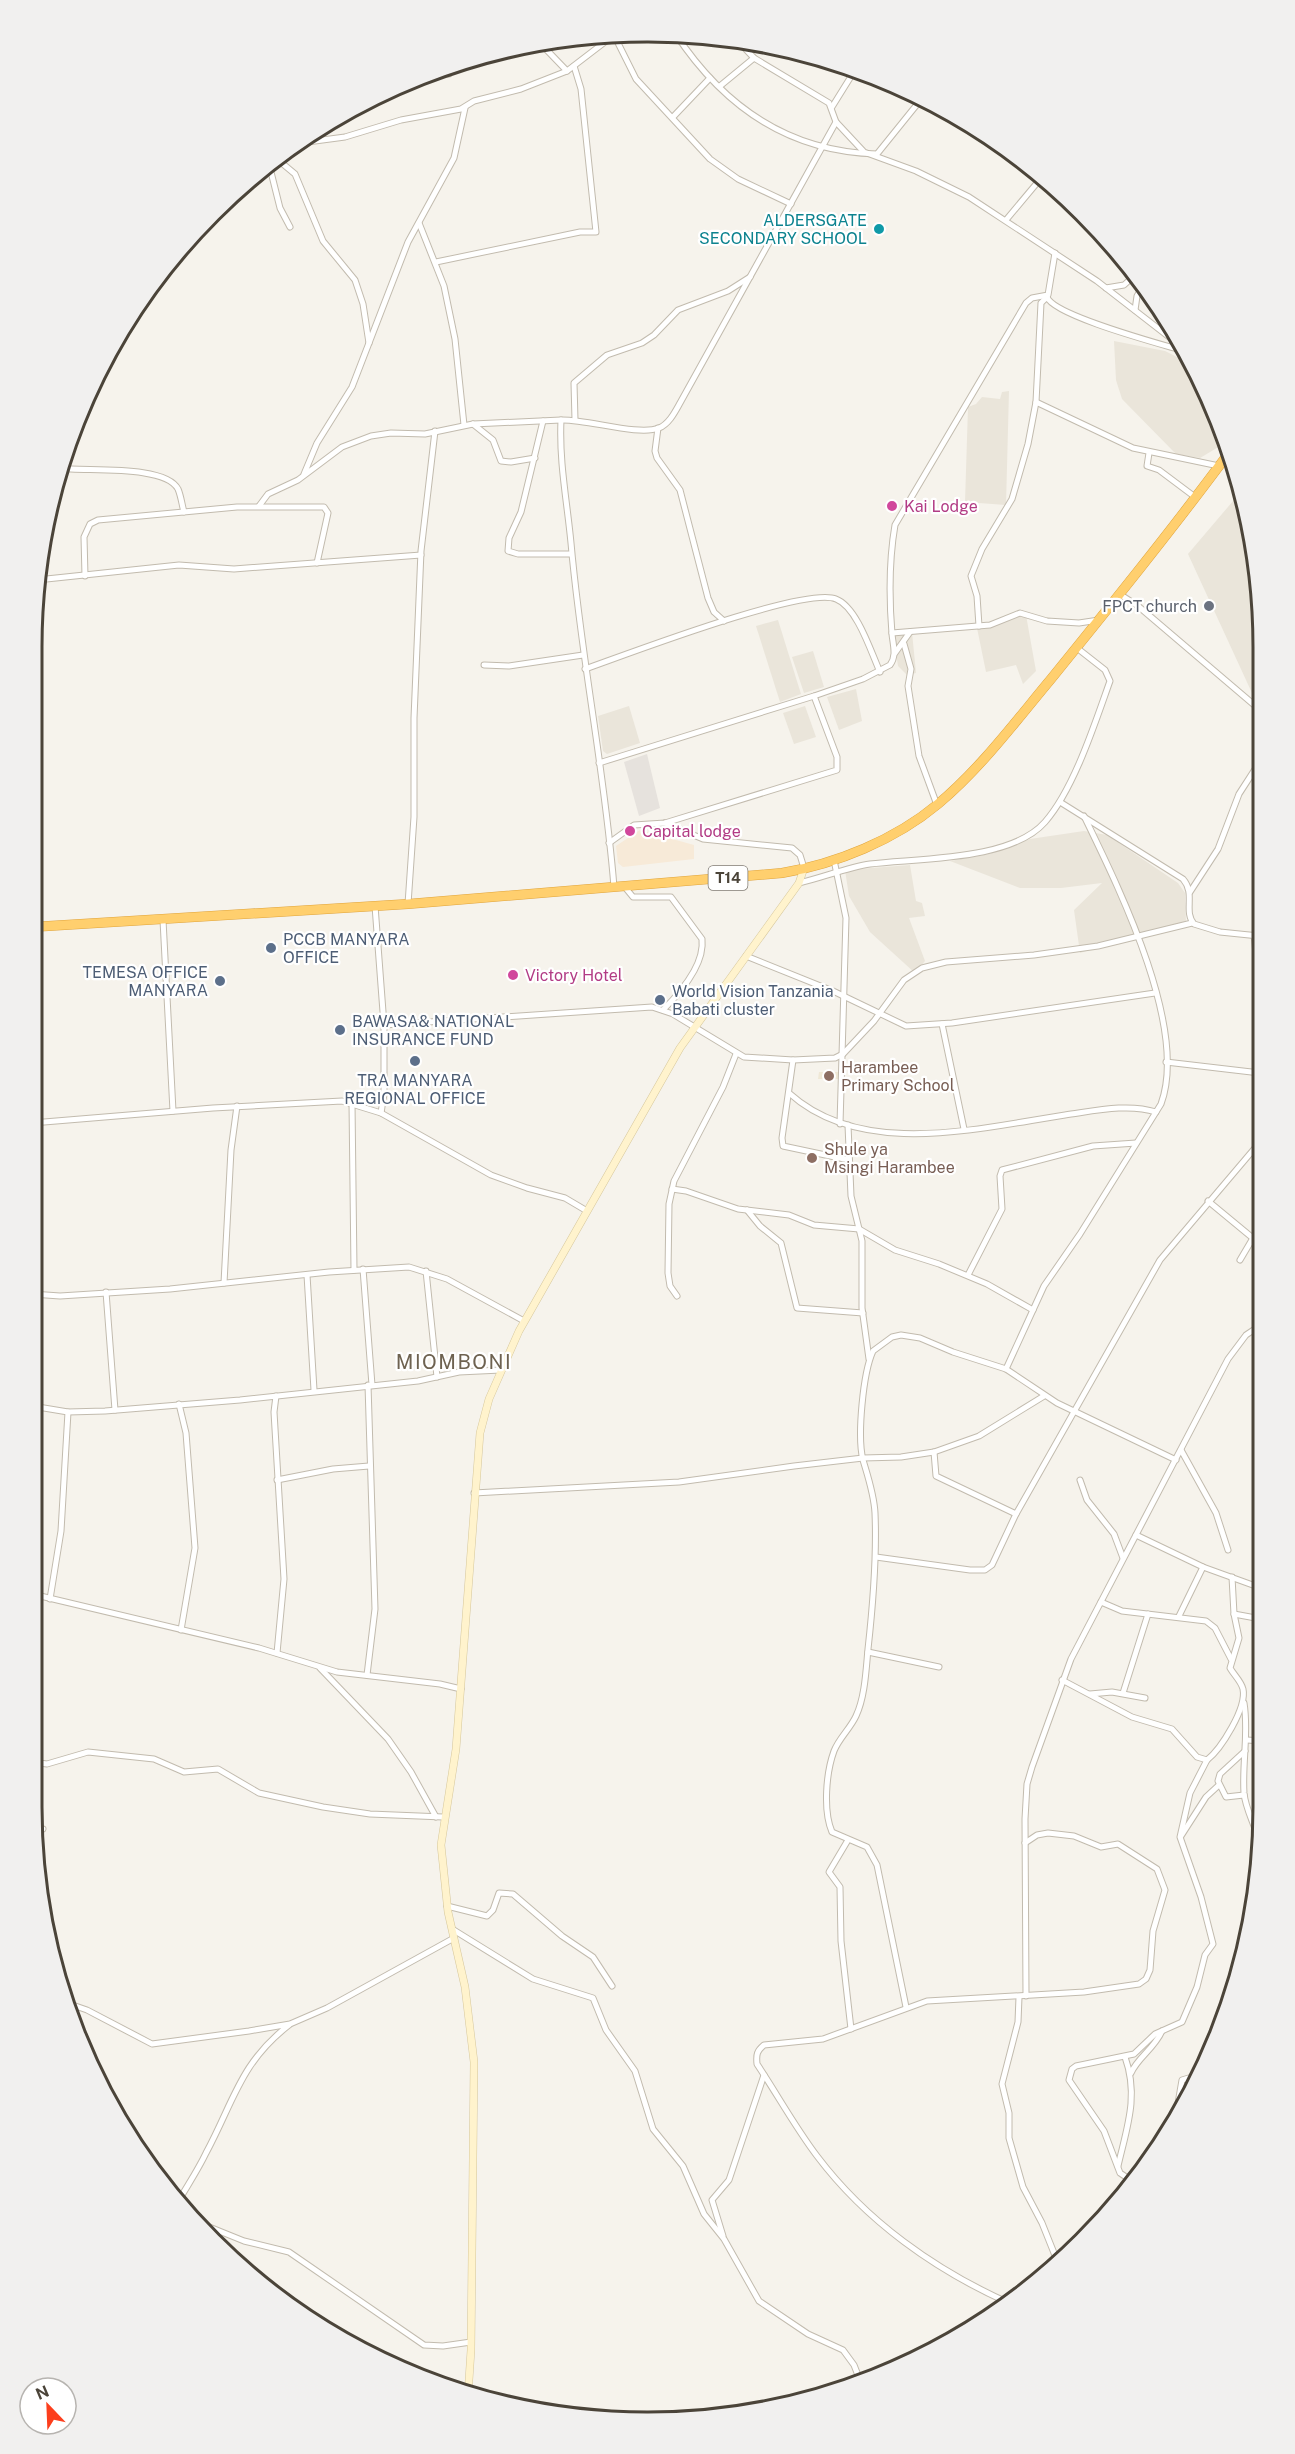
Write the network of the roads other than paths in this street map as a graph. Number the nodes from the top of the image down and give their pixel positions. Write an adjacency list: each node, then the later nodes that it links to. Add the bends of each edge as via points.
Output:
1 (603, 43): 7 (street)
2 (618, 43): 15 (street, via 636,79)
3 (682, 43): 10 (street)
4 (547, 51): 8 (street)
5 (747, 51): 6 (street)
6 (754, 58): 11 (street); 13 (street)
7 (574, 66): 8 (street); 28 (street, via 581,89 596,232)
8 (567, 72): 14 (street, via 515,92 474,101)
9 (851, 77): 13 (street)
10 (710, 78): 11 (street); 15 (street)
11 (720, 87): 18 (street, via 771,127 803,143)
12 (917, 105): 19 (street, via 880,152)
13 (832, 107): 16 (street)
14 (465, 108): 17 (street); 25 (street, via 454,158)
15 (673, 117): 23 (street, via 724,171)
16 (836, 122): 18 (street); 19 (street)
17 (316, 141)
18 (824, 148): 19 (street); 23 (street)
19 (864, 152): 24 (street, via 938,181)
20 (283, 164): 36 (street, via 295,174 323,241 355,280)
21 (271, 173): 26 (street, via 280,208)
22 (1037, 184): 24 (street)
23 (791, 204): 29 (street)
24 (1006, 220): 27 (street)
25 (419, 223): 28 (street); 36 (street)
26 (290, 227)
27 (1055, 253): 31 (street); 33 (street)
28 (436, 262): 43 (street, via 451,317)
29 (751, 276): 40 (street, via 728,291 678,310 647,340 593,365 574,384); 44 (street, via 680,403 670,419)
30 (1129, 280): 31 (street)
31 (1106, 288): 34 (street)
32 (1138, 294): 34 (street)
33 (1047, 297): 37 (street, via 1050,303 1121,333); 38 (street, via 1039,312); 65 (street, via 1035,297 1026,303 895,525 891,546)
34 (1135, 310): 35 (street)
35 (1165, 334)
36 (369, 344): 51 (street, via 352,387 317,443)
37 (1174, 348)
38 (1036, 402): 46 (street, via 1114,441); 63 (street, via 1012,499 971,576)
39 (561, 420): 40 (street); 41 (street); 55 (street, via 562,480)
40 (575, 420): 44 (street, via 642,430)
41 (543, 421): 42 (street); 47 (street)
42 (473, 424): 43 (street); 47 (street, via 494,440 501,461)
43 (464, 425): 45 (street)
44 (658, 428): 62 (street, via 657,458 680,490 708,598 714,612)
45 (435, 431): 51 (street, via 416,435 392,433 355,441); 56 (street)
46 (1149, 453): 49 (street); 52 (street, via 1147,466 1159,470)
47 (535, 458): 55 (street, via 508,551)
48 (1223, 460): 49 (highway, T14)
49 (1219, 466): 52 (highway, T14)
50 (70, 468): 54 (street, via 132,470 170,482 178,489)
51 (304, 475): 53 (street, via 268,494)
52 (1195, 497): 60 (highway, T14)
53 (259, 506): 54 (street); 57 (street, via 321,506 327,510)
54 (184, 512): 58 (street, via 105,519 90,524 84,537)
55 (572, 554): 69 (street)
56 (421, 555): 57 (street); 88 (street)
57 (317, 563): 58 (street, via 234,569 179,566)
58 (85, 576): 59 (street)
59 (46, 579)
60 (1121, 595): 61 (highway, T14); 74 (street)
61 (1101, 620): 63 (street, via 1047,621 1020,613); 67 (highway, T14)
62 (724, 621): 71 (street); 72 (street, via 803,600 836,599 858,624)
63 (980, 626): 64 (street)
64 (910, 632): 65 (street); 66 (street)
65 (892, 633): 68 (street)
66 (904, 644): 68 (street); 78 (street, via 911,669 908,687 919,756)
67 (1077, 648): 77 (street, via 1105,670 1110,681); 78 (highway, T14, via 993,749)
68 (895, 653): 72 (street, via 893,661)
69 (584, 655): 70 (street, via 509,666); 71 (street)
70 (484, 665)
71 (585, 669): 75 (street)
72 (880, 672): 73 (street)
73 (814, 696): 75 (street); 80 (street, via 837,757 837,770)
74 (1253, 704)
75 (599, 763): 81 (street)
76 (1253, 772): 87 (street, via 1239,794 1218,849)
77 (1060, 802): 79 (street); 84 (street, via 1044,824 994,848 963,855 867,864)
78 (937, 805): 82 (highway, T14, via 887,837)
79 (1084, 816): 87 (street, via 1183,879); 94 (street)
80 (665, 823): 81 (street, via 634,825); 83 (street, via 703,839 792,848 800,855)
81 (609, 843): 86 (street)
82 (834, 860): 83 (highway, T14); 84 (street)
83 (804, 868): 85 (street); 86 (highway, T14)
84 (839, 873): 85 (street); 97 (street, via 846,918)
85 (799, 883): 95 (street)
86 (619, 887): 88 (highway, T14); 98 (street, via 633,897 671,897 702,939 703,946 690,976)
87 (1190, 892): 91 (street)
88 (408, 904): 89 (highway, T14)
89 (375, 906): 90 (highway, T14); 101 (street)
90 (163, 920): 92 (highway, T14); 111 (street)
91 (1192, 923): 93 (street, via 1220,932); 94 (street)
92 (42, 927)
93 (1253, 935)
94 (1136, 936): 96 (street, via 1151,971); 99 (street, via 1078,949 930,965 904,980)
95 (746, 956): 97 (street); 102 (street)
96 (1155, 993): 100 (street); 106 (street)
97 (843, 996): 99 (street); 104 (street)
98 (663, 1010): 101 (street, via 639,1006); 102 (street)
99 (882, 1013): 100 (street, via 906,1026); 104 (street)
100 (942, 1024): 117 (street)
101 (384, 1025): 113 (street)
102 (693, 1026): 103 (street); 124 (street)
103 (736, 1054): 105 (street, via 751,1059); 121 (street)
104 (843, 1054): 105 (street, via 835,1058); 115 (street)
105 (793, 1060): 108 (street)
106 (1167, 1062): 107 (street); 112 (street, via 1164,1093)
107 (1253, 1071)
108 (789, 1093): 115 (street, via 812,1111); 120 (street, via 783,1146)
109 (352, 1103): 110 (street, via 332,1100); 113 (street); 129 (street)
110 (237, 1106): 111 (street); 133 (street)
111 (173, 1111): 114 (street)
112 (1156, 1112): 117 (street, via 1122,1108); 118 (street)
113 (381, 1113): 124 (street, via 491,1175 565,1198)
114 (42, 1122)
115 (840, 1124): 116 (street)
116 (848, 1125): 117 (street, via 913,1135); 120 (street)
117 (964, 1129)
118 (1136, 1143): 132 (street, via 1093,1146 1002,1170 1002,1209); 137 (street, via 1048,1279)
119 (1253, 1150): 122 (street)
120 (849, 1160): 125 (street)
121 (672, 1189): 123 (street); 136 (street, via 668,1273)
122 (1208, 1201): 126 (street); 152 (street, via 1160,1260)
123 (747, 1210): 125 (street, via 789,1215 827,1228); 138 (street, via 781,1243 798,1310)
124 (587, 1211): 139 (street)
125 (859, 1229): 132 (street, via 895,1250); 138 (street)
126 (1253, 1238): 127 (street)
127 (1240, 1260)
128 (363, 1269): 129 (street); 130 (street); 145 (street)
129 (354, 1270): 131 (street)
130 (426, 1270): 139 (street); 144 (street)
131 (307, 1275): 133 (street); 146 (street)
132 (968, 1275): 137 (street)
133 (224, 1283): 134 (street)
134 (106, 1292): 135 (street); 151 (street)
135 (42, 1295)
136 (677, 1296)
137 (1033, 1310): 142 (street)
138 (863, 1313): 141 (street)
139 (524, 1321): 143 (street)
140 (1253, 1330): 154 (street, via 1228,1359)
141 (870, 1359): 142 (street, via 885,1341 910,1335); 156 (street)
142 (1006, 1369): 148 (street)
143 (501, 1370): 144 (street); 161 (street, via 480,1433)
144 (437, 1377): 145 (street)
145 (370, 1385): 146 (street); 158 (street)
146 (314, 1390): 147 (street)
147 (276, 1396): 149 (street); 159 (street)
148 (1044, 1396): 152 (street); 155 (street, via 979,1436)
149 (179, 1404): 151 (street); 177 (street, via 186,1433 194,1526 193,1566)
150 (42, 1408): 153 (street)
151 (116, 1410): 153 (street)
152 (1075, 1411): 157 (street); 162 (street)
153 (68, 1412): 171 (street, via 60,1531)
154 (1181, 1450): 157 (street); 164 (street, via 1216,1513)
155 (934, 1452): 156 (street); 162 (street, via 936,1476)
156 (862, 1458): 161 (street, via 679,1482); 165 (street, via 872,1487)
157 (1176, 1460): 163 (street)
158 (369, 1466): 159 (street); 183 (street, via 375,1609)
159 (277, 1480): 179 (street, via 284,1579)
160 (1080, 1480): 166 (street, via 1087,1500 1114,1534)
161 (474, 1493): 185 (street)
162 (1016, 1514): 165 (street, via 996,1559 985,1570)
163 (1136, 1535): 166 (street); 167 (street)
164 (1228, 1550)
165 (876, 1557): 178 (street)
166 (1123, 1558): 172 (street)
167 (1203, 1567): 168 (street); 175 (street)
168 (1232, 1577): 169 (street); 174 (street)
169 (1253, 1585)
170 (42, 1597): 171 (street)
171 (50, 1599): 177 (street)
172 (1101, 1602): 173 (street, via 1122,1611); 184 (street)
173 (1148, 1614): 175 (street); 186 (street)
174 (1233, 1614): 176 (street); 180 (street, via 1239,1638)
175 (1179, 1616): 180 (street, via 1211,1624)
176 (1253, 1617)
177 (182, 1630): 179 (street)
178 (868, 1652): 182 (street); 200 (street, via 856,1716 834,1751 830,1768 830,1828 836,1836)
179 (277, 1653): 181 (street)
180 (1231, 1659): 189 (street, via 1230,1668 1240,1683)
181 (318, 1666): 183 (street); 197 (street, via 388,1739)
182 (939, 1667)
183 (367, 1675): 185 (street)
184 (1062, 1680): 187 (street); 201 (street, via 1027,1784)
185 (461, 1689): 197 (street, via 453,1769)
186 (1123, 1693): 187 (street); 188 (street)
187 (1088, 1694): 193 (street, via 1132,1717 1172,1729 1202,1761)
188 (1145, 1698)
189 (1244, 1701): 190 (street); 193 (street, via 1225,1738)
190 (1247, 1740): 191 (street); 192 (street)
191 (1253, 1740)
192 (1245, 1751): 195 (street, via 1220,1774); 196 (street)
193 (1207, 1760): 199 (street, via 1190,1793)
194 (42, 1763): 197 (street, via 88,1752 154,1759 183,1772 218,1769 259,1793 282,1798 370,1814)
195 (1219, 1785): 196 (street, via 1226,1797); 199 (street, via 1206,1797)
196 (1244, 1795): 198 (street)
197 (440, 1817): 202 (street)
198 (1253, 1822)
199 (1180, 1837): 212 (street, via 1213,1944 1203,1960 1185,2018)
200 (848, 1840): 209 (street, via 867,1847 877,1865); 211 (street, via 829,1872 840,1887 841,1941)
201 (1025, 1843): 206 (street); 206 (street, via 1048,1833 1074,1836 1101,1847 1118,1844 1157,1869 1165,1890 1155,1921 1146,1979 1119,1988)
202 (447, 1906): 203 (street); 205 (street, via 487,1916 499,1893 513,1894 593,1957)
203 (452, 1929): 204 (street); 222 (street, via 533,1979 593,1998 606,2030 635,2071 653,2128 683,2166 704,2214)
204 (454, 1938): 210 (street, via 380,1981); 225 (street, via 465,1987 474,2062)
205 (612, 1986)
206 (1026, 1996): 207 (street)
207 (1019, 1997): 209 (street, via 946,1998); 223 (street, via 1016,2034 1002,2084 1023,2187)
208 (76, 2006): 210 (street, via 152,2044)
209 (906, 2007): 211 (street)
210 (290, 2024): 220 (street, via 256,2055 243,2074)
211 (851, 2030): 215 (street, via 808,2042 764,2045 756,2056)
212 (1162, 2031): 213 (street); 214 (street, via 1152,2048 1136,2061)
213 (1125, 2057): 214 (street); 218 (street, via 1076,2066 1069,2080 1104,2131)
214 (1131, 2073): 218 (street, via 1128,2135)
215 (764, 2075): 222 (street, via 729,2180 712,2200); 224 (street, via 818,2157 886,2227 919,2254)
216 (1189, 2078): 217 (street, via 1182,2080)
217 (1180, 2094)
218 (1118, 2168): 219 (street)
219 (1125, 2179)
220 (183, 2194)
221 (213, 2228): 225 (street, via 289,2252 424,2345)
222 (724, 2239): 226 (street, via 759,2301 808,2334 843,2350)
223 (1055, 2255)
224 (999, 2299)
225 (471, 2342): 227 (street)
226 (858, 2374)
227 (469, 2385)

